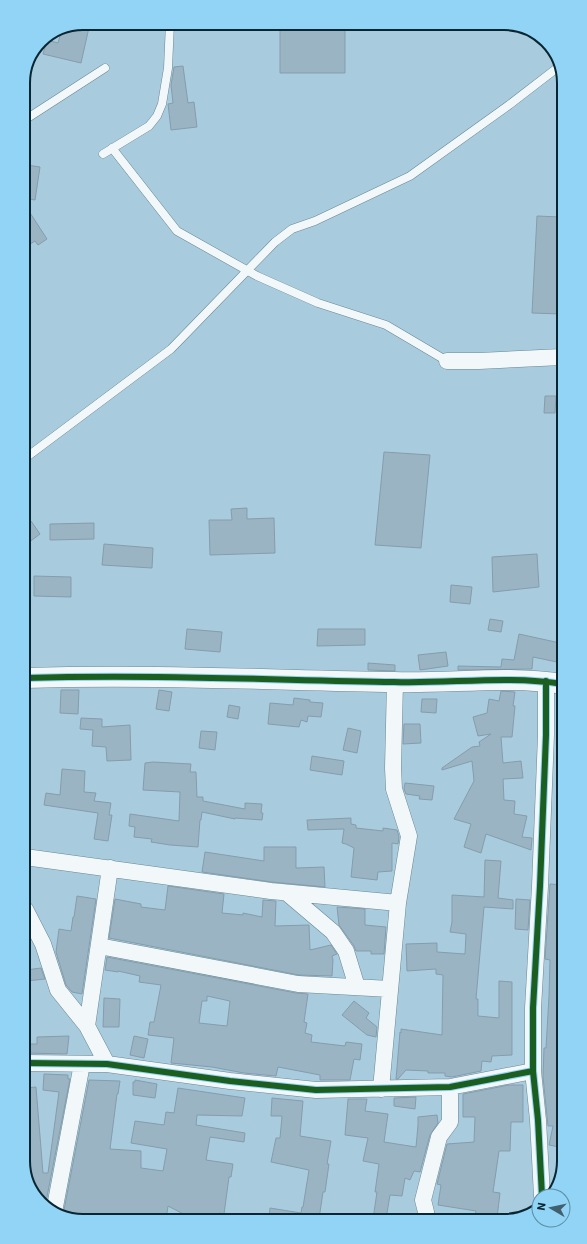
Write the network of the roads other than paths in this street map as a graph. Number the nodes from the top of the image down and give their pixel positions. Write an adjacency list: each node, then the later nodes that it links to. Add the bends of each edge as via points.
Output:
1 (170, 30): 5 (lane, via 168,68 162,104 157,116 149,126)
2 (105, 68): 4 (lane)
3 (555, 69): 7 (lane, via 410,176 315,221 292,229 275,242)
4 (30, 116)
5 (112, 148): 6 (lane); 7 (lane, via 177,231)
6 (103, 154)
7 (247, 271): 9 (lane, via 318,303 386,325); 10 (lane, via 171,349)
8 (557, 357): 9 (street)
9 (448, 361)
10 (30, 455)
11 (30, 678): 12 (street, via 82,676)
12 (395, 682): 13 (street, via 475,680); 17 (street, via 394,789 409,836)
13 (554, 683): 26 (street, via 546,735)
14 (30, 858): 15 (street)
15 (110, 868): 16 (street); 19 (street)
16 (287, 893): 17 (street); 20 (street, via 333,932 346,951)
17 (398, 903): 21 (street)
18 (30, 917): 22 (street, via 43,944 58,990)
19 (99, 946): 20 (street, via 298,984); 22 (street)
20 (357, 987): 21 (street)
21 (390, 989): 28 (street)
22 (87, 1026): 25 (street)
23 (30, 1063): 24 (street)
24 (82, 1064): 25 (street); 30 (street)
25 (107, 1064): 28 (street, via 316,1090)
26 (533, 1071): 27 (street); 29 (street)
27 (450, 1087): 28 (street); 31 (street, via 450,1122 439,1137 423,1200)
28 (381, 1089)
29 (542, 1188)
30 (55, 1206)
31 (426, 1212)

